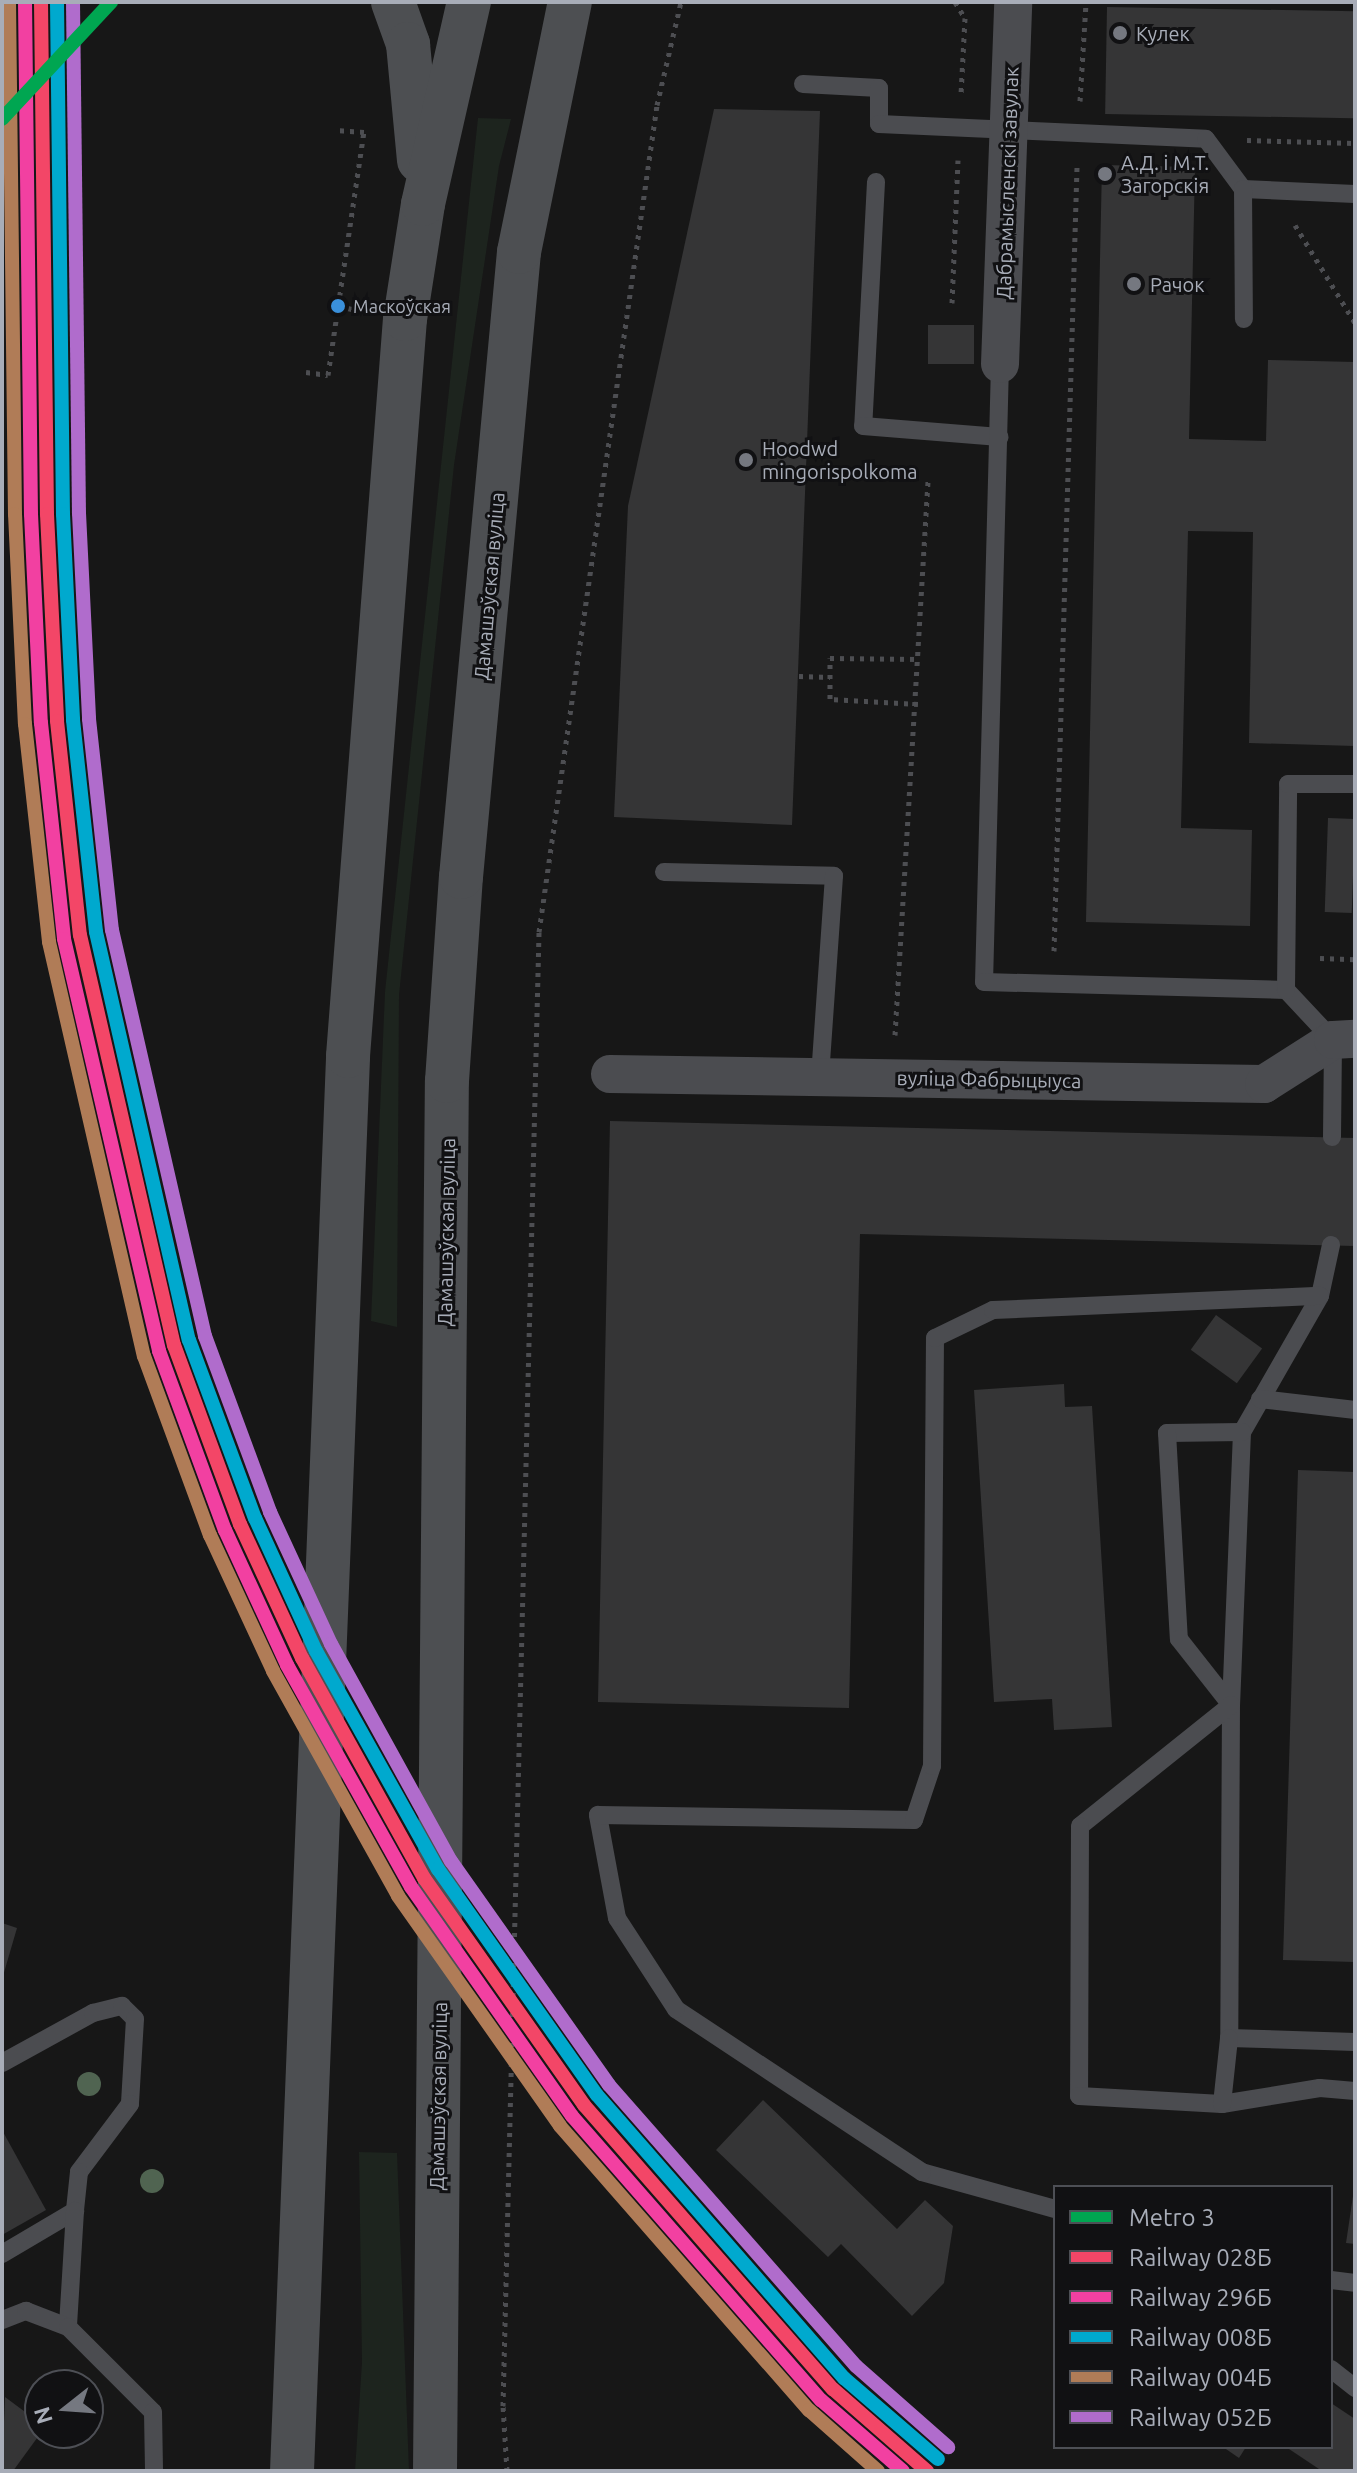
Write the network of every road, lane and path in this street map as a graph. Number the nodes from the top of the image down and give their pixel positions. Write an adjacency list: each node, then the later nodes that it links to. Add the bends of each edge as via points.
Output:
1 (393, 2): 19 (main road, via 408,44)
2 (454, 2): 8 (main road)
3 (469, 2): 8 (main road)
4 (570, 2): 59 (main road, Дамашэўская вуліца, via 519,252 447,1081)
5 (681, 2): 60 (path, via 657,105 539,932 503,2406)
6 (1013, 2): 11 (street, Дабрамысленскі завулак)
7 (1086, 2): 12 (path)
8 (454, 56): 19 (main road)
9 (803, 84): 11 (lane, via 879,88 879,124)
10 (336, 130): 23 (path, via 364,132 328,375)
11 (1009, 130): 12 (lane); 22 (street, Дабрамысленскі завулак)
12 (1079, 133): 13 (lane); 31 (path)
13 (1206, 139): 14 (path); 16 (lane)
14 (1355, 143)
15 (876, 182): 24 (lane, via 863,426)
16 (1243, 189): 17 (lane); 20 (lane)
17 (1274, 190): 18 (lane); 21 (path)
18 (1355, 194)
19 (423, 204): 58 (main road, via 405,319 348,1056)
20 (1244, 319)
21 (1355, 323)
22 (1000, 364): 24 (lane)
23 (306, 372)
24 (1000, 437): 32 (lane, via 984,982)
25 (918, 659): 27 (path, via 830,658)
26 (799, 676): 27 (path)
27 (830, 677): 28 (path, via 830,699)
28 (918, 704)
29 (1355, 784): 32 (lane, via 1288,784)
30 (664, 872): 35 (lane, via 834,876)
31 (1052, 951)
32 (1286, 990): 33 (lane)
33 (1344, 1040): 35 (street, вуліца Фабрыцыуса, via 1264,1084); 36 (lane)
34 (610, 1074): 35 (street, вуліца Фабрыцыуса)
35 (820, 1077)
36 (1332, 1137)
37 (1331, 1245): 38 (lane)
38 (1320, 1296): 39 (lane); 48 (lane, via 993,1310 935,1338 932,1766 914,1820 598,1815 617,1918 676,2009 922,2172)
39 (1260, 1399): 40 (lane); 41 (lane)
40 (1355, 1410)
41 (1242, 1432): 42 (lane); 42 (lane, via 1167,1433 1179,1639)
42 (1231, 1705): 43 (lane); 47 (lane, via 1080,1826 1079,2096)
43 (1229, 2038): 44 (lane); 47 (lane)
44 (1355, 2042)
45 (2, 2063): 49 (lane, via 93,2013 122,2006 135,2019 130,2104 79,2172)
46 (1355, 2091): 47 (lane, via 1320,2088)
47 (1222, 2104)
48 (1053, 2208)
49 (75, 2211): 50 (lane); 54 (lane)
50 (2, 2254)
51 (1333, 2280): 52 (lane)
52 (1355, 2283)
53 (2, 2320): 54 (lane, via 26,2311)
54 (68, 2327): 57 (lane, via 153,2412)
55 (1333, 2371): 56 (lane)
56 (1355, 2388)
57 (154, 2471)
58 (292, 2471)
59 (435, 2471)
60 (507, 2471)

